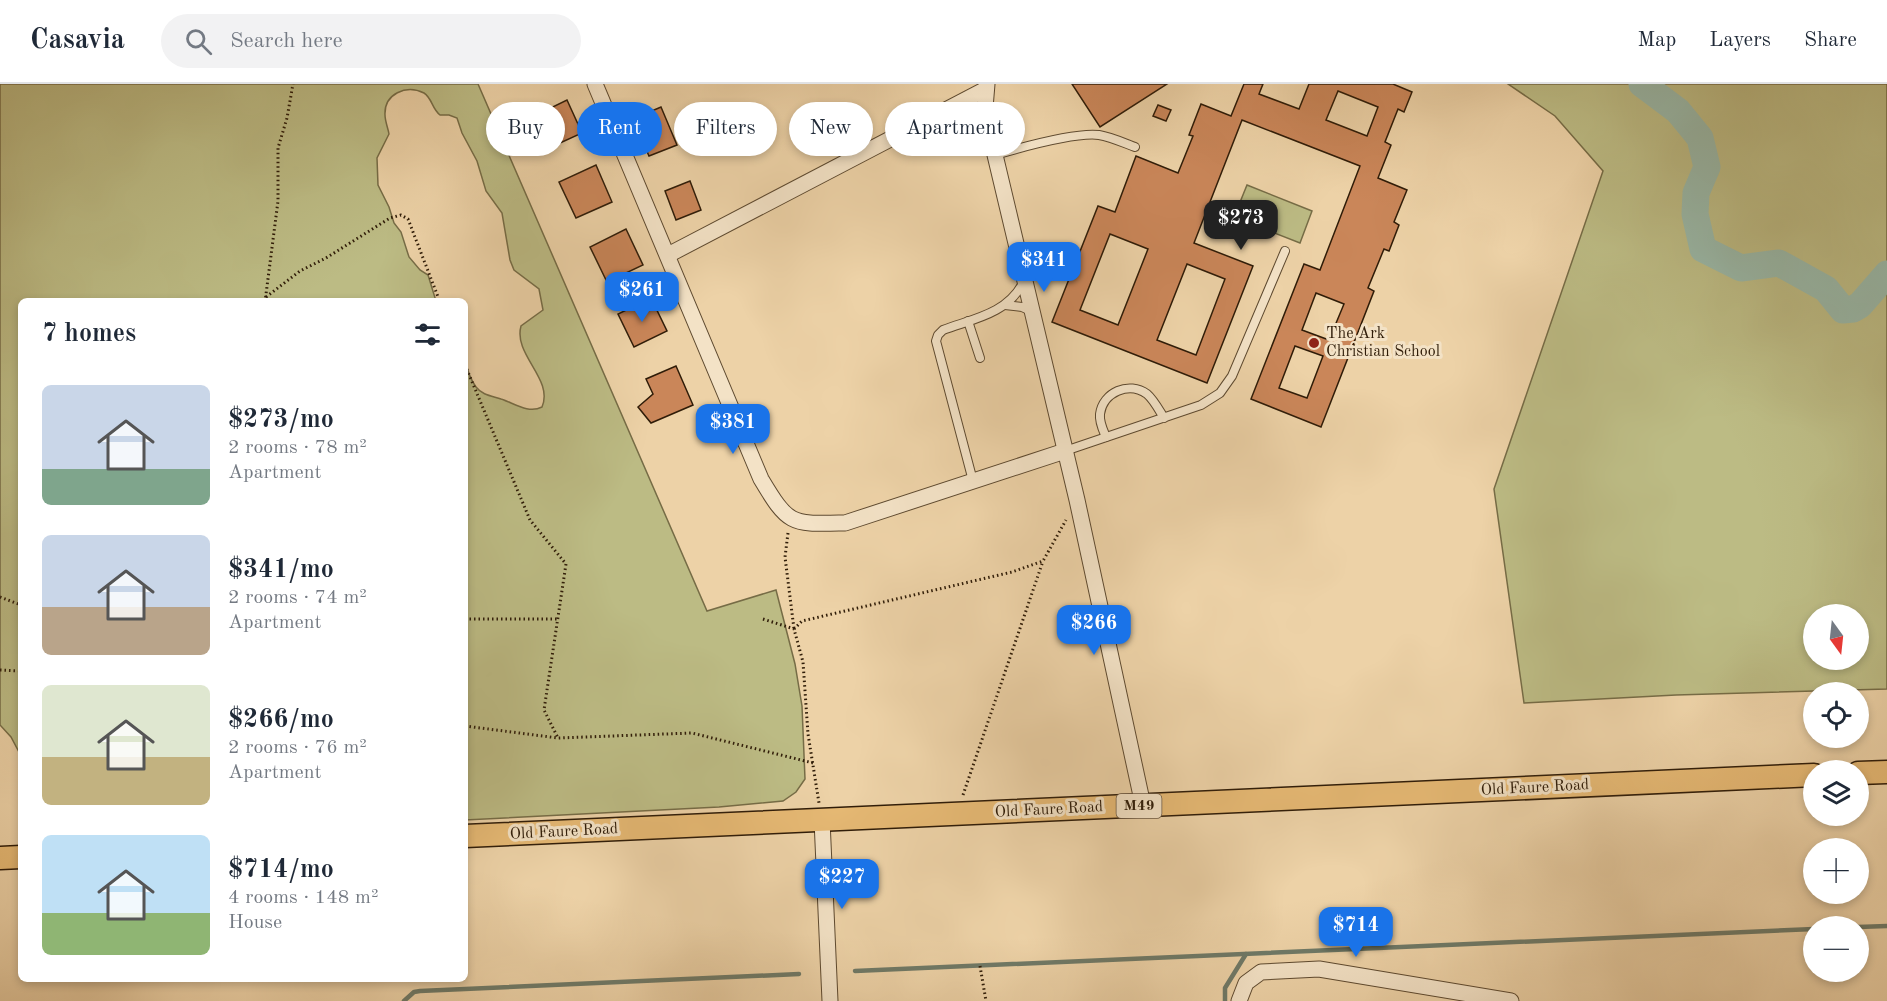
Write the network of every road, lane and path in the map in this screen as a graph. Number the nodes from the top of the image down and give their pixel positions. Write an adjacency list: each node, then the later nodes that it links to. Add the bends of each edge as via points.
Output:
1 (292, 84): 11 (path, via 278,148 278,201)
2 (595, 84): 9 (street)
3 (988, 86): 4 (street); 9 (street)
4 (986, 102)
5 (1025, 147): 6 (lane, via 1100,135)
6 (1135, 147)
7 (995, 156): 10 (street)
8 (1285, 251): 18 (lane, via 1227,385 1211,400)
9 (668, 255): 23 (street, via 761,479 778,508)
10 (1024, 282): 13 (lane); 14 (street)
11 (266, 297): 12 (path, via 300,271 401,215 408,219)
12 (438, 298)
13 (1005, 305): 14 (lane); 15 (lane)
14 (1031, 311): 20 (street)
15 (968, 321): 16 (lane); 21 (lane, via 943,330 936,340)
16 (980, 358)
17 (468, 372): 29 (path, via 530,520 566,564)
18 (1164, 418): 19 (lane); 19 (lane, via 1144,393 1131,388 1119,390 1101,407 1100,420)
19 (1106, 437): 20 (lane)
20 (1065, 451): 21 (street); 22 (street)
21 (973, 481): 23 (street, via 845,523 808,524)
22 (1077, 500): 24 (path); 39 (street)
23 (790, 519): 30 (path, via 785,557)
24 (1043, 561): 30 (path, via 1012,572 802,621); 40 (path)
25 (0, 597): 26 (path)
26 (18, 604)
27 (468, 619): 29 (path)
28 (763, 619): 30 (path)
29 (558, 620): 34 (path, via 544,710)
30 (794, 629): 35 (path, via 803,662)
31 (0, 670): 32 (path)
32 (18, 671)
33 (468, 726): 34 (path)
34 (558, 738): 35 (path, via 692,733)
35 (813, 763): 41 (path)
36 (1887, 772): 37 (main road)
37 (1869, 773)
38 (1803, 775): 39 (main road, Old Faure Road / M49)
39 (1143, 805): 40 (main road, Old Faure Road / M49)
40 (957, 814): 41 (main road, Old Faure Road / M49)
41 (822, 820): 42 (main road, Old Faure Road / M49); 46 (street)
42 (468, 836)
43 (18, 857): 44 (main road)
44 (0, 858)
45 (980, 966): 47 (path)
46 (830, 1001)
47 (986, 1001)
48 (1239, 1001): 49 (street, via 1246,983 1261,972 1319,969)
49 (1511, 1001)

